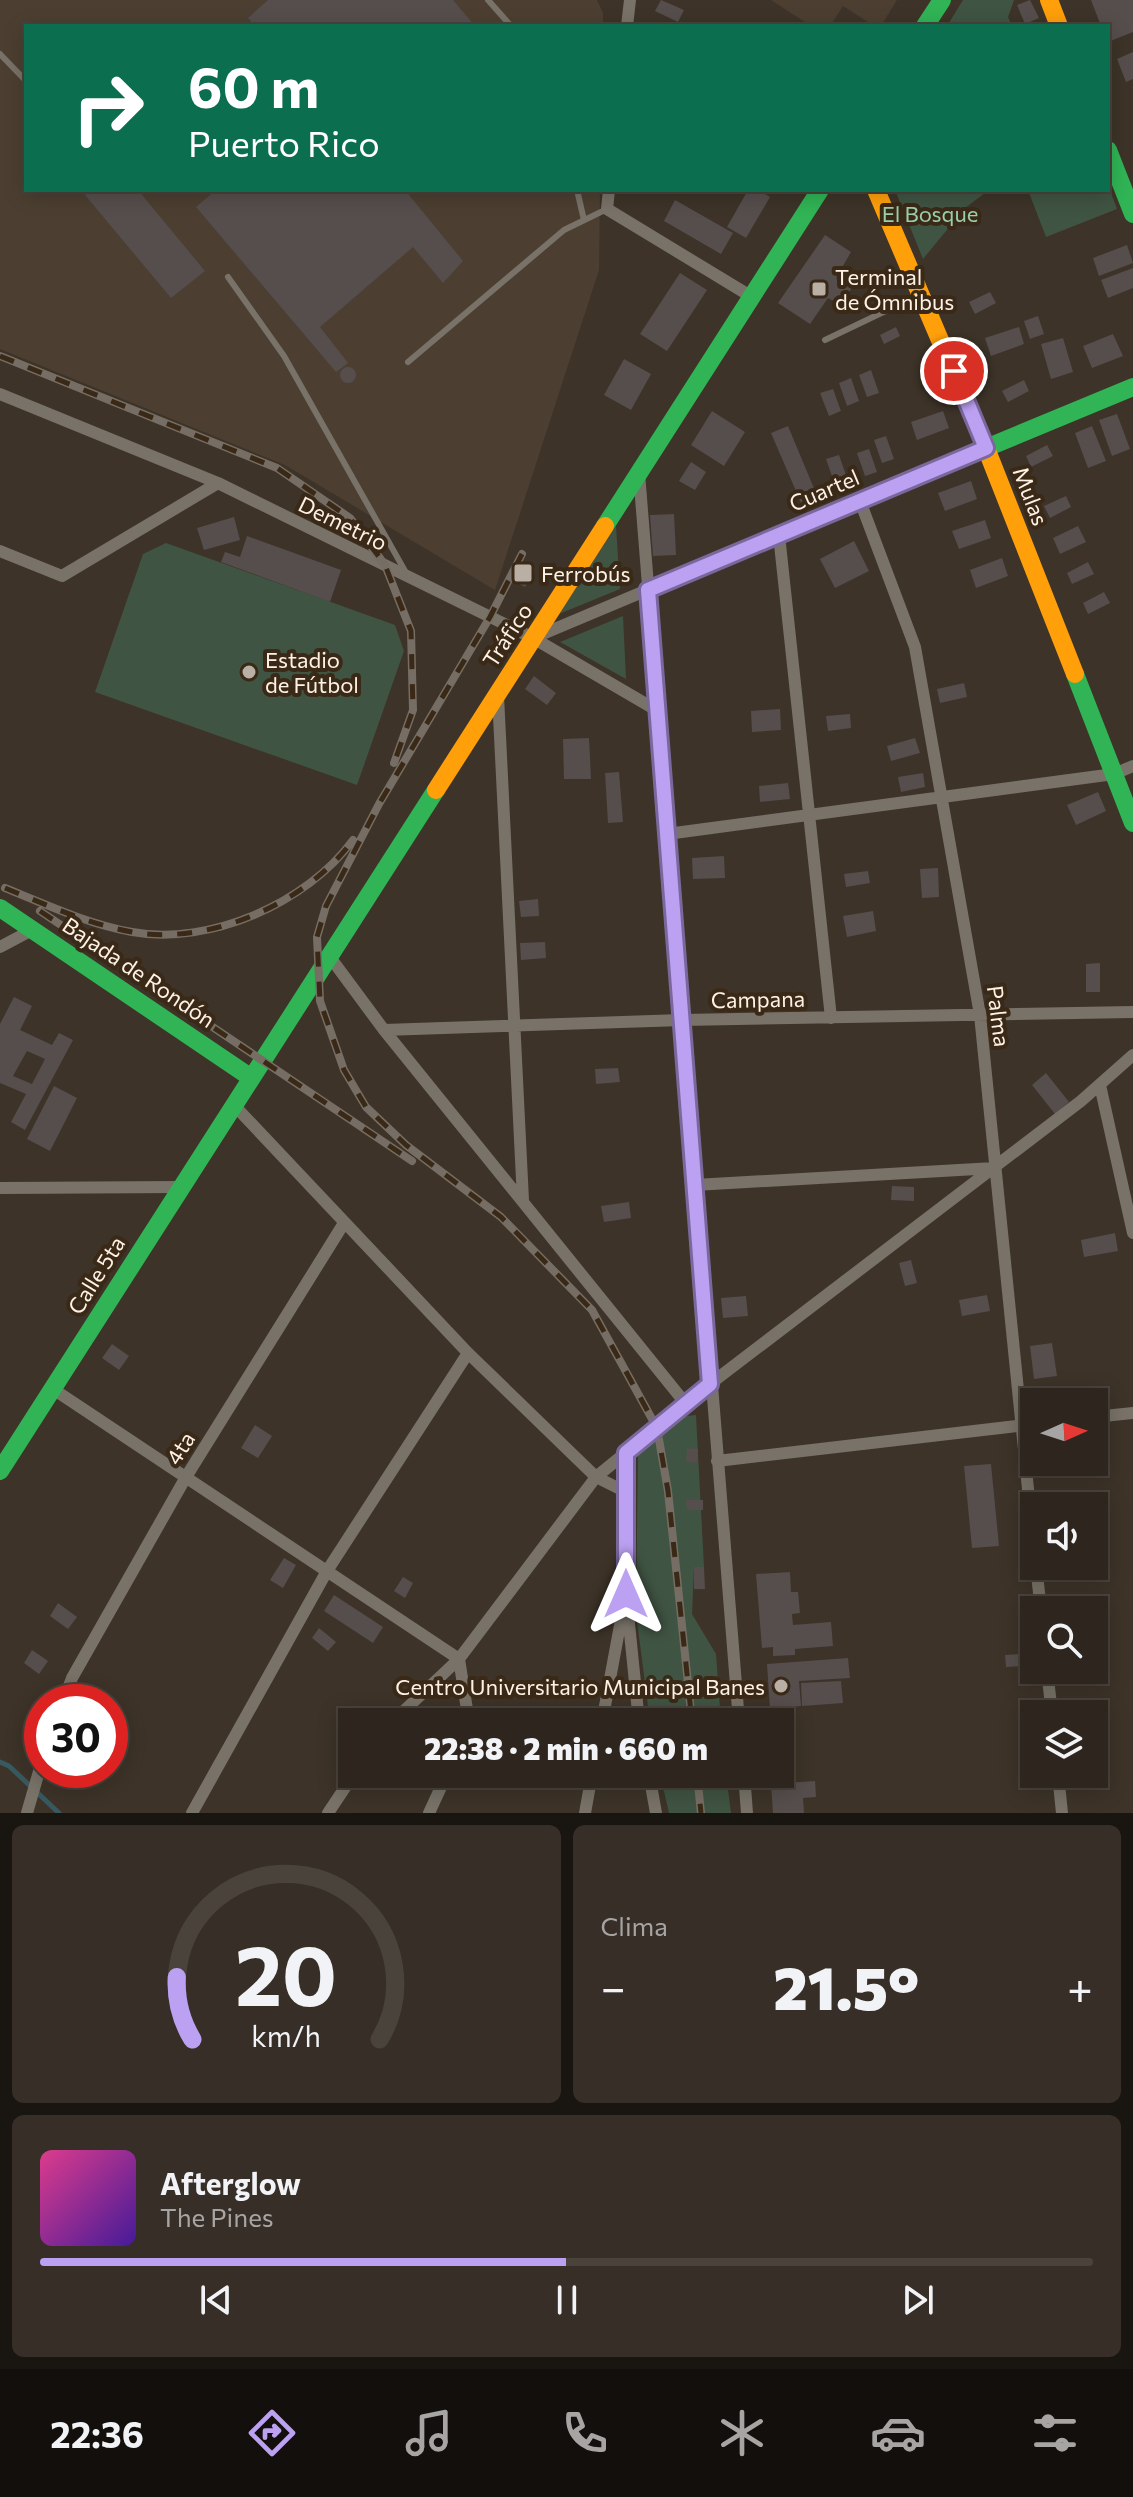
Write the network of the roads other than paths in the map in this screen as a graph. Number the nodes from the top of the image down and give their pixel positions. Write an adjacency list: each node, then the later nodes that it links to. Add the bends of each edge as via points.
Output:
1 (488, 0): 5 (lane)
2 (630, 0): 6 (street)
3 (942, 0): 7 (street)
4 (1049, 0): 8 (street)
5 (509, 24)
6 (627, 24)
7 (926, 24)
8 (1058, 24)
9 (0, 54): 10 (lane)
10 (24, 79)
11 (1110, 155): 17 (street)
12 (577, 192): 18 (lane)
13 (609, 192): 16 (street)
14 (819, 192): 21 (street, Tráfico)
15 (877, 192): 20 (street, Mulas)
16 (607, 209): 18 (lane); 21 (street)
17 (1133, 214)
18 (584, 220): 23 (lane, via 564,230)
19 (228, 277): 32 (lane, via 284,356)
20 (923, 293): 22 (lane); 26 (street, Mulas)
21 (752, 297): 27 (street, Tráfico)
22 (825, 340)
23 (408, 362)
24 (1133, 387): 26 (street, Cuartel)
25 (0, 394): 28 (street, Demetrio)
26 (986, 448): 29 (street, Cuartel); 38 (street, Mulas)
27 (639, 473): 33 (street); 34 (street, Tráfico)
28 (218, 483): 31 (street, via 62,576); 32 (street, Demetrio)
29 (860, 501): 30 (street, Cuartel); 39 (street, Palma, via 915,647)
30 (779, 535): 33 (street, Cuartel); 40 (street)
31 (0, 551)
32 (409, 577): 34 (street, Demetrio)
33 (648, 590): 34 (street, Cuartel); 36 (street)
34 (533, 638): 35 (street, Tráfico); 36 (street, Demetrio)
35 (498, 694): 46 (street, Tráfico); 51 (street)
36 (658, 711): 42 (street)
37 (1133, 766): 38 (street)
38 (1114, 774): 39 (street); 41 (street, Mulas)
39 (942, 797): 40 (street); 48 (street, Palma)
40 (809, 815): 42 (street); 49 (street)
41 (1133, 823)
42 (667, 834): 50 (street)
43 (0, 908): 44 (street, Bajada de Rondón)
44 (32, 930): 45 (street); 54 (street, Bajada de Rondón)
45 (0, 947)
46 (330, 957): 52 (street); 54 (street, Tráfico)
47 (1133, 1012): 48 (street, Campana)
48 (980, 1015): 49 (street, Campana); 57 (street, Palma)
49 (831, 1018): 50 (street, Campana)
50 (682, 1020): 51 (street, Campana); 58 (street)
51 (514, 1027): 52 (street, Campana); 61 (street)
52 (384, 1030): 61 (street)
53 (1133, 1055): 55 (street)
54 (250, 1077): 56 (street, Tráfico)
55 (1100, 1085): 57 (street); 63 (street)
56 (233, 1104): 59 (street, Calle 5ta); 62 (street)
57 (994, 1168): 58 (street); 65 (street); 66 (street, Palma)
58 (695, 1185): 65 (street)
59 (180, 1187): 60 (street); 67 (street, Calle 5ta)
60 (0, 1188)
61 (523, 1200): 68 (street)
62 (344, 1223): 64 (street); 76 (street, 4ta)
63 (1133, 1233)
64 (468, 1353): 77 (street); 79 (street)
65 (710, 1384): 68 (street); 74 (street)
66 (1022, 1388)
67 (53, 1389): 72 (street, Calle 5ta); 76 (street)
68 (686, 1404): 73 (street)
69 (1133, 1413): 70 (street)
70 (1108, 1416)
71 (1020, 1425): 74 (street)
72 (7, 1445): 75 (street, Calle 5ta)
73 (626, 1453): 77 (street); 78 (street)
74 (717, 1461): 87 (street)
75 (0, 1471)
76 (186, 1477): 79 (street); 82 (street, 4ta)
77 (596, 1477): 78 (street); 81 (street)
78 (626, 1492): 80 (street)
79 (327, 1571): 81 (street); 96 (street)
80 (626, 1594): 85 (street); 86 (street)
81 (459, 1659): 83 (street); 84 (street)
82 (70, 1684)
83 (407, 1708)
84 (467, 1708)
85 (605, 1708)
86 (638, 1708)
87 (738, 1708)
88 (34, 1788): 95 (street)
89 (345, 1788): 97 (street)
90 (441, 1788): 98 (street)
91 (589, 1788): 99 (street)
92 (652, 1788): 100 (street)
93 (745, 1788): 101 (street)
94 (1059, 1788): 102 (street)
95 (28, 1810)
96 (192, 1813)
97 (328, 1813)
98 (429, 1813)
99 (585, 1813)
100 (656, 1813)
101 (747, 1813)
102 (1062, 1813)

